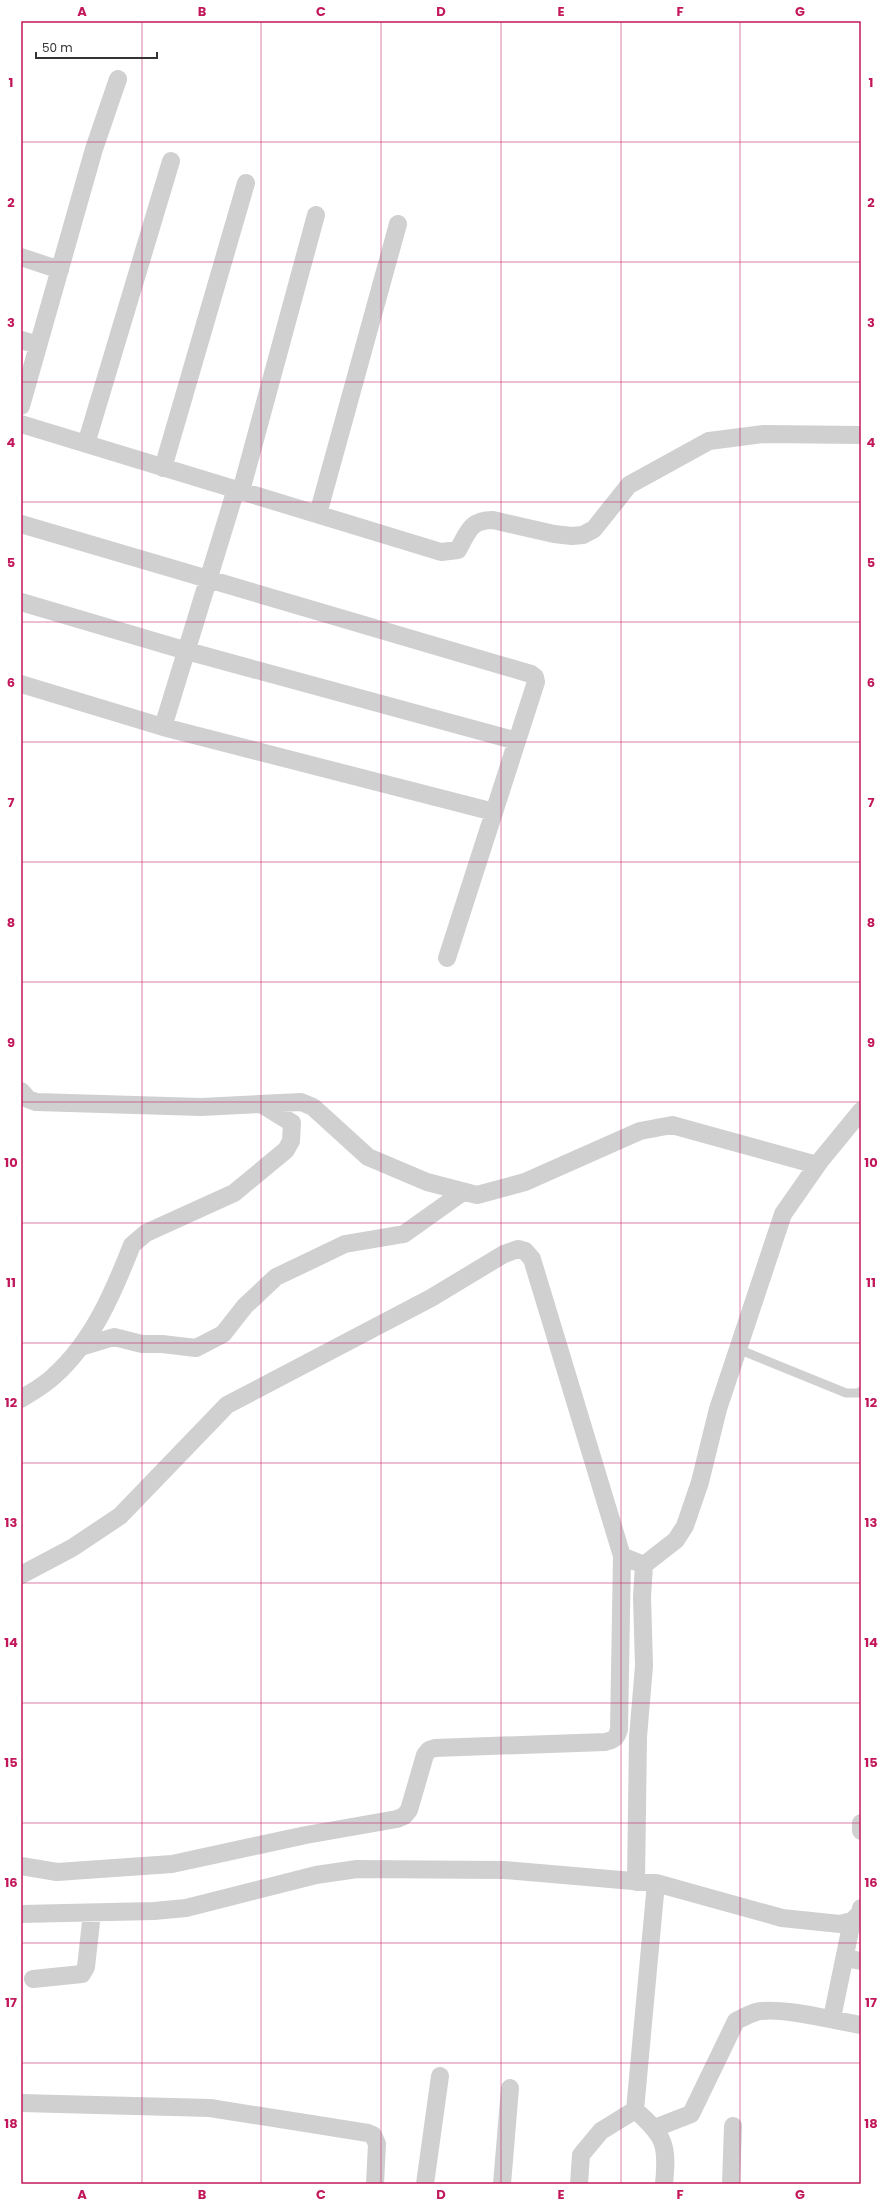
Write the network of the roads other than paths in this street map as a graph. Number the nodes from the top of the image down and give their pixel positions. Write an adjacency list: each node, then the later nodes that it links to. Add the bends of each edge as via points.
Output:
1 (118, 79): 7 (street, via 94,149)
2 (171, 161): 13 (street)
3 (246, 182): 14 (street)
4 (316, 215): 15 (street)
5 (398, 224): 16 (street)
6 (21, 257): 7 (street)
7 (60, 270): 9 (street)
8 (21, 340): 9 (street)
9 (38, 345): 10 (street)
10 (21, 406)
11 (21, 424): 13 (street)
12 (861, 435): 16 (street, via 764,434 709,441 629,486 594,529 583,535 554,534 483,520 471,526 458,550 441,552)
13 (86, 444): 14 (street)
14 (164, 468): 15 (street)
15 (238, 490): 16 (street); 18 (street)
16 (318, 514)
17 (21, 524): 18 (street)
18 (210, 578): 20 (street); 23 (street, via 531,674 536,682)
19 (21, 602): 20 (street)
20 (187, 651): 22 (street); 23 (street)
21 (21, 684): 22 (street)
22 (164, 727): 24 (street)
23 (517, 741): 24 (street)
24 (494, 812): 25 (street)
25 (447, 958)
26 (21, 1091): 27 (street, via 28,1099 36,1102 201,1107)
27 (263, 1104): 30 (street, via 308,1103 368,1157 427,1182); 31 (street, via 292,1123 286,1150 234,1193 138,1239 132,1245 111,1298)
28 (861, 1111): 29 (street)
29 (817, 1165): 30 (street, via 672,1125 640,1130 517,1185 481,1195); 32 (street, via 783,1214)
30 (463, 1192): 31 (street, via 404,1234 341,1245 276,1277 245,1306 224,1334 196,1348 142,1344 114,1337)
31 (81, 1347): 34 (street, via 54,1377)
32 (738, 1349): 33 (lane, via 846,1393); 36 (street, via 718,1408 686,1526 676,1540)
33 (861, 1391)
34 (21, 1399)
35 (622, 1556): 36 (street); 37 (street, via 532,1260 525,1251 518,1249 504,1254 430,1298 227,1405 120,1516 72,1548); 40 (street, via 619,1729 613,1740 429,1750 425,1755 409,1810 397,1819 306,1835 172,1864 57,1872)
36 (644, 1565): 41 (street, via 644,1666 638,1737)
37 (21, 1575)
38 (861, 1823): 39 (street)
39 (861, 1831)
40 (21, 1866)
41 (636, 1882): 42 (street); 43 (street, via 504,1870 357,1869 316,1875 186,1908)
42 (656, 1883): 45 (street, via 782,1918 840,1924); 53 (street)
43 (92, 1913): 44 (street); 47 (street, via 86,1968 82,1974)
44 (21, 1914)
45 (857, 1915): 46 (street)
46 (853, 1959): 48 (street)
47 (33, 1979)
48 (832, 2018): 49 (street); 55 (street, via 757,2011 736,2021 691,2114)
49 (861, 2025)
50 (440, 2076): 57 (street)
51 (510, 2088): 58 (street)
52 (21, 2103): 56 (street, via 210,2108 368,2133 373,2135 377,2144)
53 (635, 2110): 55 (street); 59 (street, via 601,2131 581,2155)
54 (733, 2126): 61 (street)
55 (655, 2128): 60 (street, via 666,2151)
56 (375, 2184)
57 (425, 2184)
58 (502, 2184)
59 (579, 2184)
60 (664, 2184)
61 (732, 2184)

